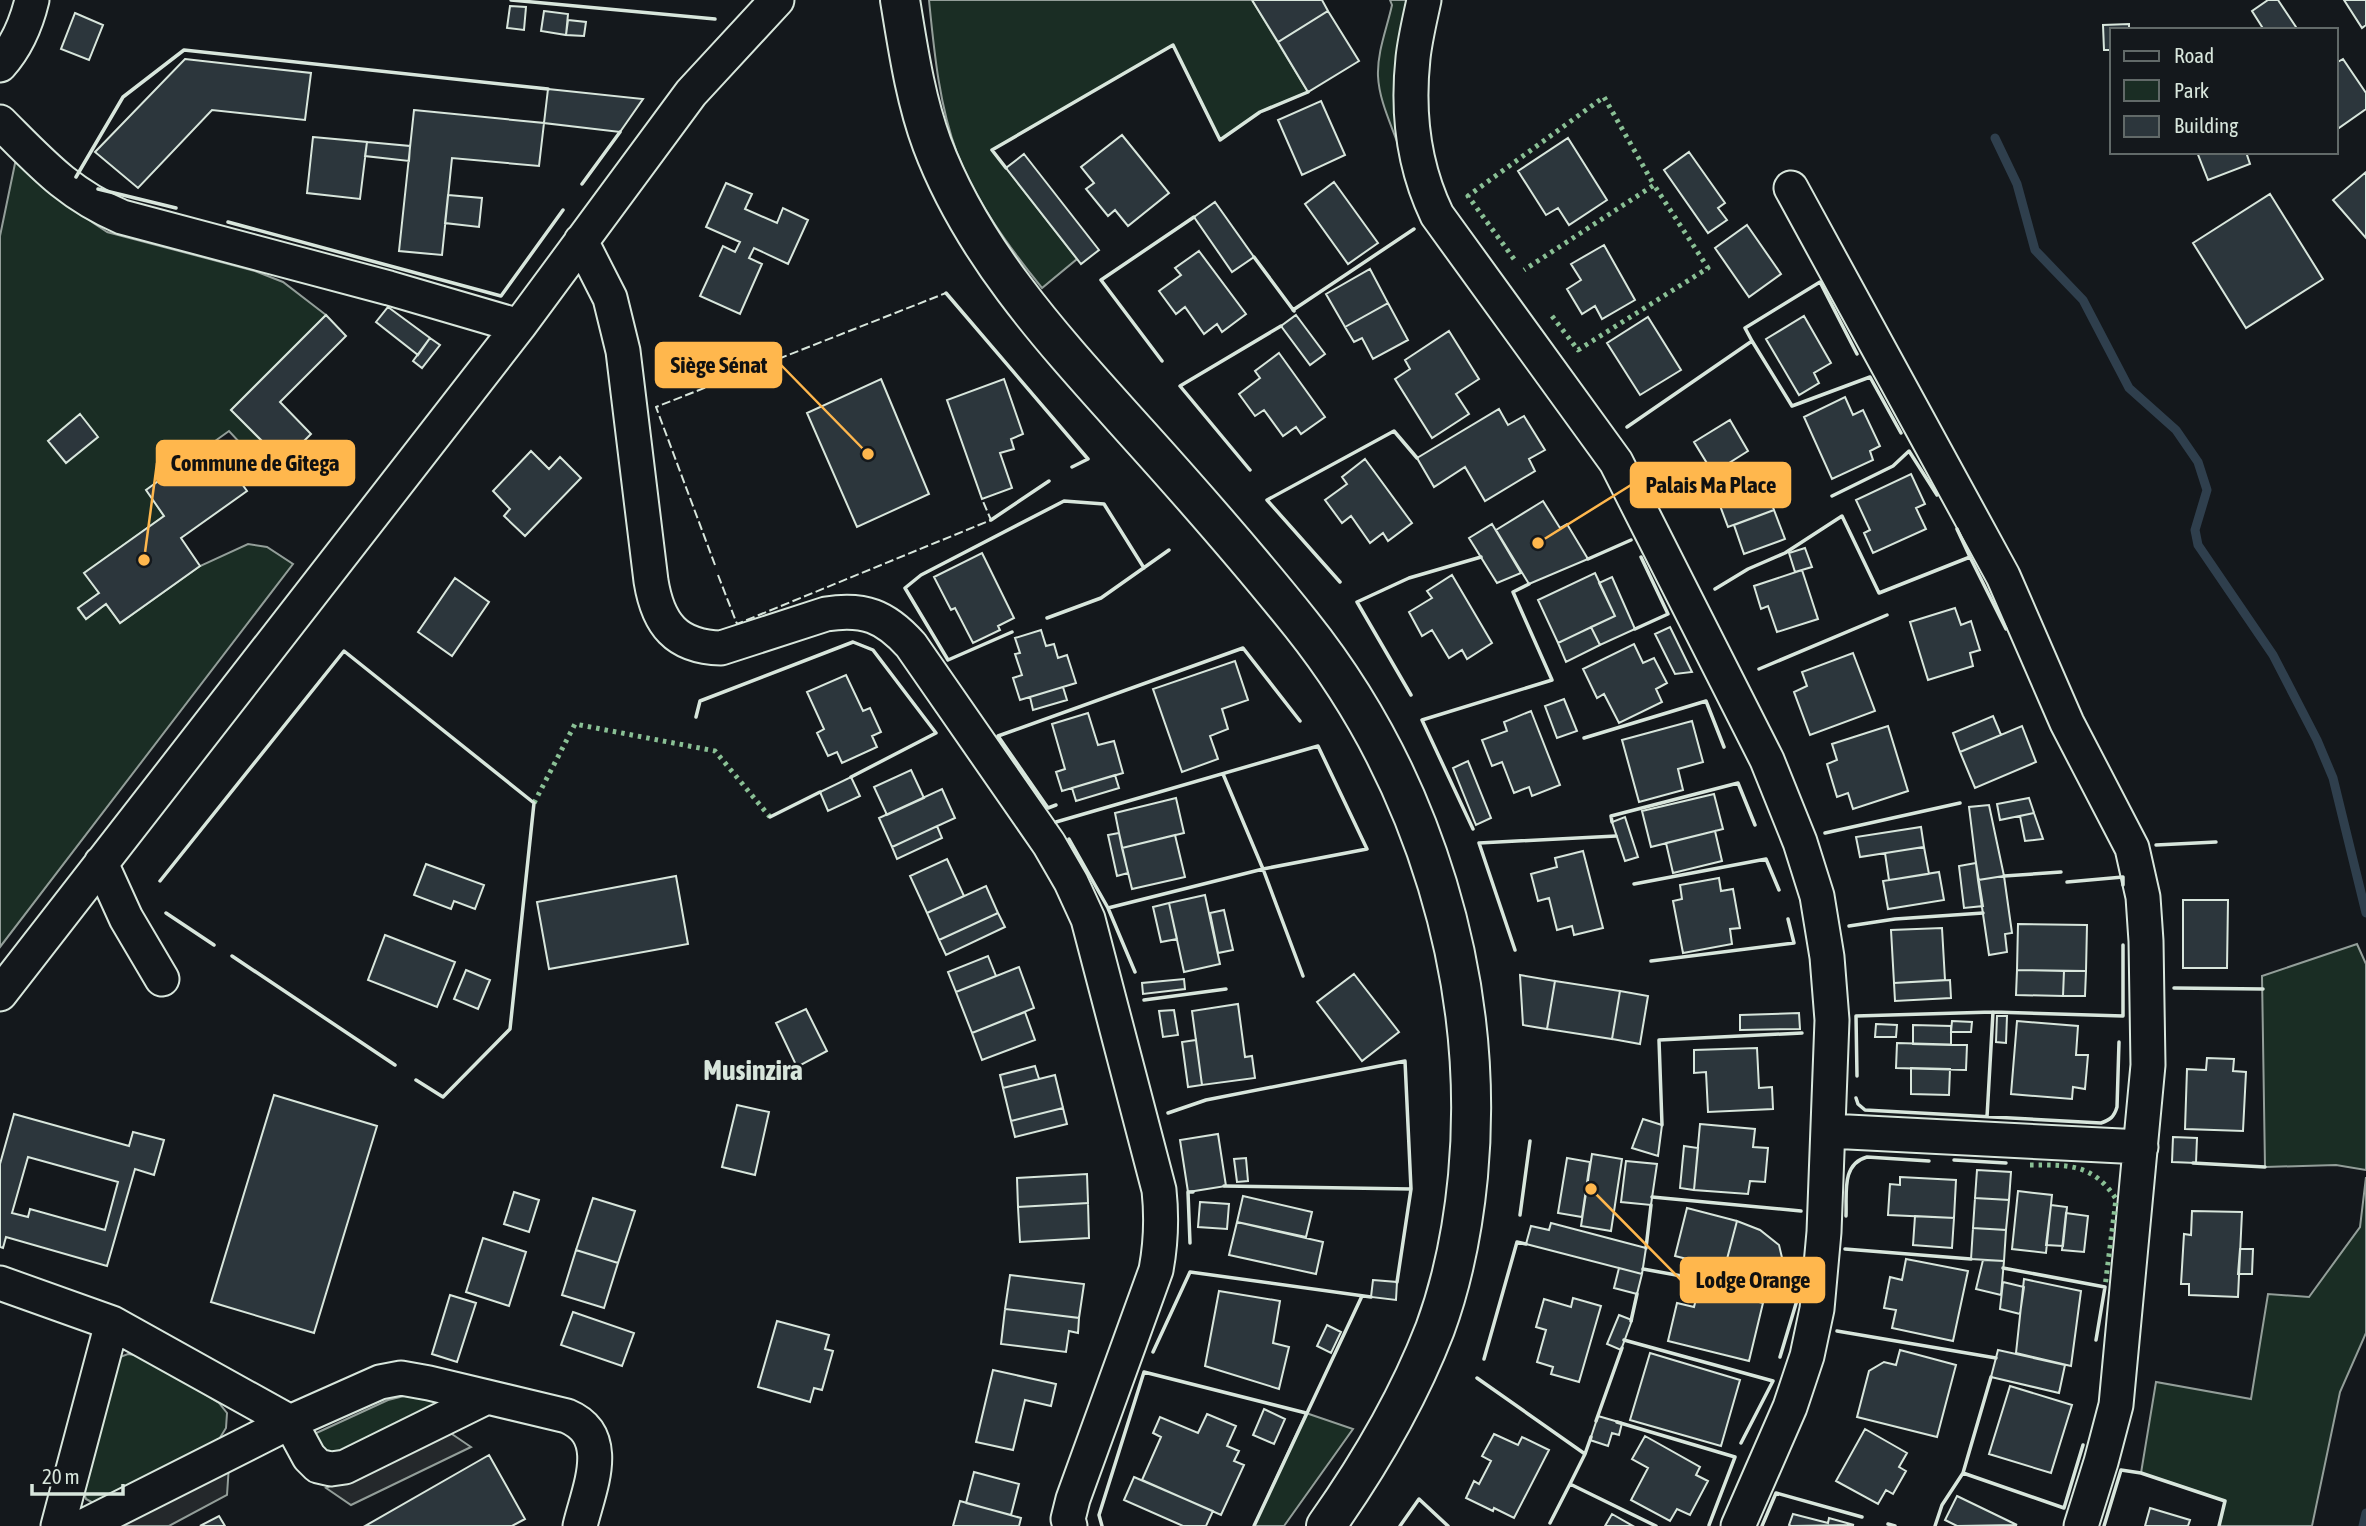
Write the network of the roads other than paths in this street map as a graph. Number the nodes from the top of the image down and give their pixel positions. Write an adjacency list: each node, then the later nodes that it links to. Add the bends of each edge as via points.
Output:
1 (777, 0): 8 (street, via 691,93)
2 (900, 0): 23 (main road, via 932,144 971,222 1050,337 1162,460 1303,627 1366,719 1411,811 1451,932 1471,1073 1464,1214 1452,1273 1435,1328 1407,1390 1378,1447)
3 (1424, 0): 13 (street, via 1413,57 1411,101 1413,143 1424,188 1437,215 1616,463 1767,760 1800,842 1817,896 1827,957 1832,1020)
4 (19, 14): 5 (street, via 10,53)
5 (0, 65)
6 (0, 122): 9 (street, via 76,194 122,218)
7 (1791, 188): 14 (street, via 2003,576 2067,723 2133,848 2146,941 2148,1065)
8 (581, 241): 9 (street); 22 (street, via 610,298 623,351 654,604 665,622 690,644 721,649 842,611 869,615 896,629 1049,844 1088,919 1159,1190 1162,1217 1156,1270 1073,1499)
9 (519, 326): 10 (street)
10 (101, 863): 11 (street, via 125,918); 12 (street)
11 (162, 979)
12 (0, 994)
13 (1829, 1131): 14 (street); 24 (street, via 1817,1309 1807,1356)
14 (2141, 1147): 25 (street, via 2116,1405)
15 (0, 1283): 16 (street)
16 (112, 1323): 18 (street); 19 (street)
17 (487, 1397): 18 (street, via 401,1378 380,1382); 18 (street, via 345,1467 331,1469 318,1466 309,1457); 21 (street, via 567,1416 581,1422 591,1434 596,1451 594,1471)
18 (290, 1422): 20 (street)
19 (58, 1526)
20 (84, 1526)
21 (580, 1526)
22 (1070, 1526)
23 (1326, 1526)
24 (1738, 1526)
25 (2081, 1526)

